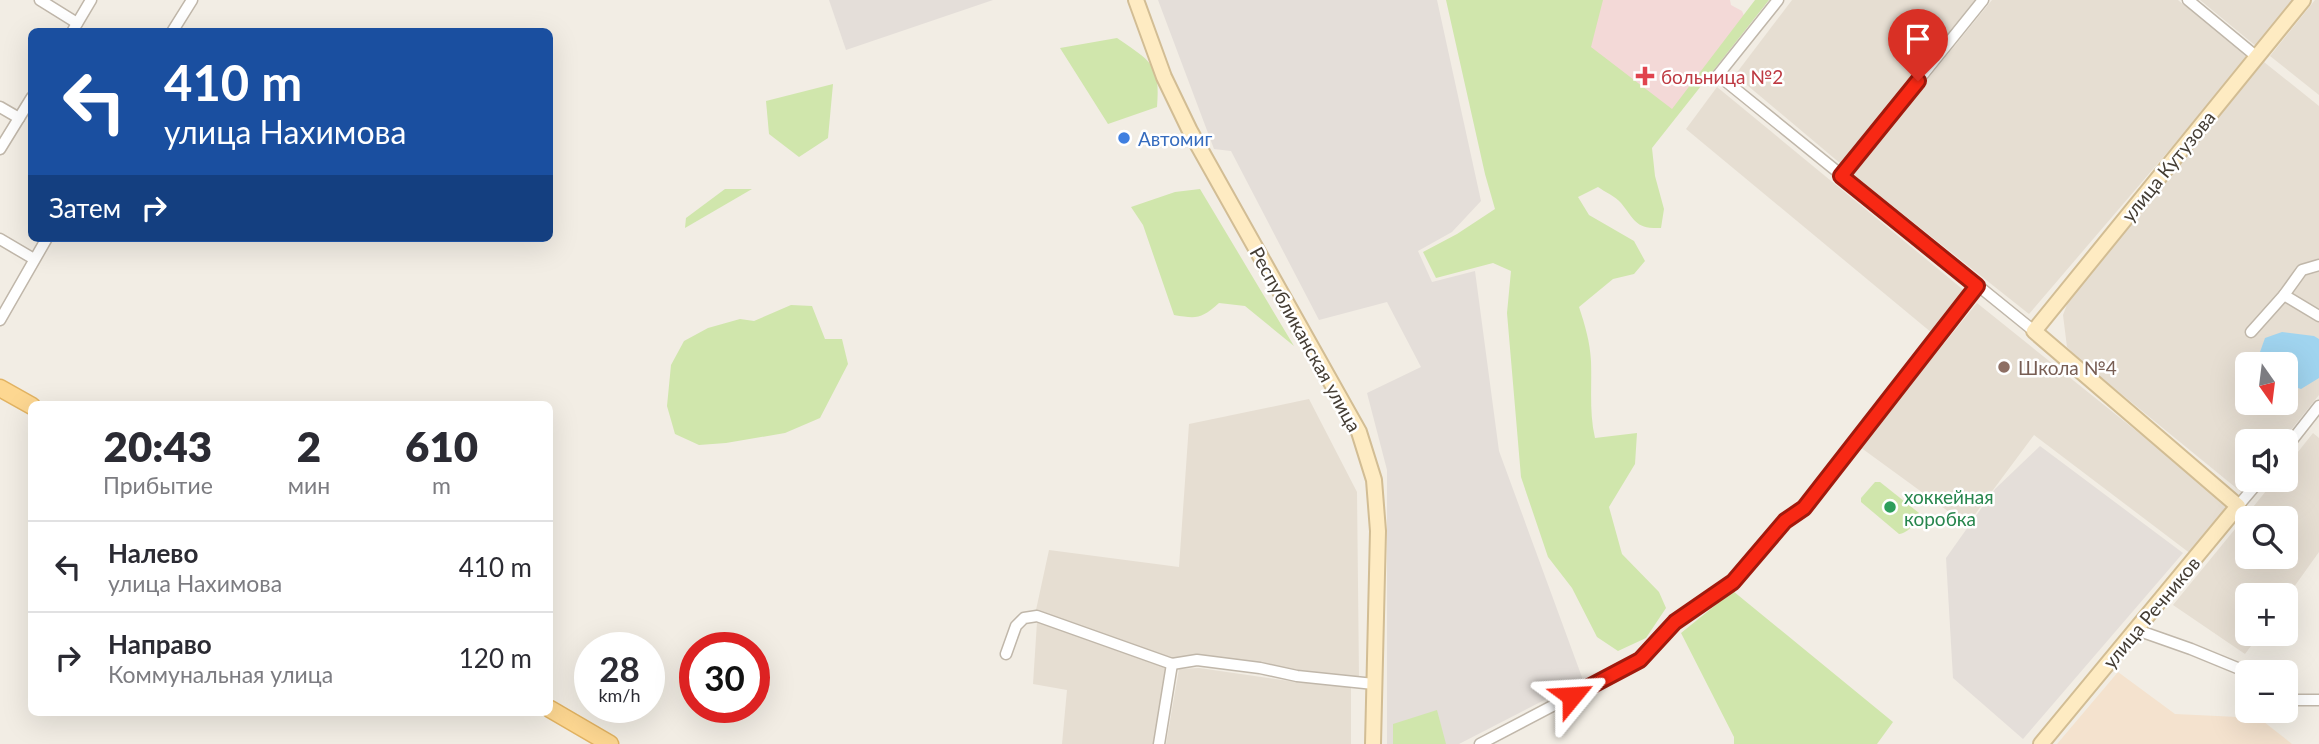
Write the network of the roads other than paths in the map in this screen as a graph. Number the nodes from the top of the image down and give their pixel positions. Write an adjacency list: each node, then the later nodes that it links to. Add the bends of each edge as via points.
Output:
1 (40, 0): 9 (street)
2 (91, 0): 9 (street)
3 (192, 0): 10 (street)
4 (1136, 0): 38 (street, Республиканская улица, via 1190,131 1359,432 1374,480 1378,531)
5 (1778, 0): 16 (street, via 1718,75)
6 (1983, 0): 16 (street)
7 (2188, 0): 11 (street)
8 (2303, 0): 11 (street, улица Кутузова)
9 (74, 27)
10 (174, 28)
11 (2257, 57): 25 (street, улица Кутузова)
12 (28, 103): 14 (street)
13 (0, 107): 14 (street)
14 (19, 118): 15 (street)
15 (0, 149)
16 (1841, 176): 21 (street)
17 (0, 239): 19 (street)
18 (45, 242): 19 (street)
19 (34, 259): 24 (street)
20 (2319, 265): 22 (street, via 2302,270)
21 (1977, 286): 25 (street); 45 (street, via 1804,508 1785,521 1733,582 1675,622 1640,660)
22 (2284, 295): 23 (street); 26 (street)
23 (2319, 316)
24 (0, 320)
25 (2034, 331): 32 (street)
26 (2251, 332)
27 (0, 388): 28 (main road)
28 (28, 404)
29 (2319, 406): 30 (street)
30 (2298, 433)
31 (2250, 492): 32 (street, улица Речников)
32 (2238, 506)
33 (2235, 510): 34 (street, улица Речников)
34 (2137, 630): 37 (street); 46 (street, улица Речников)
35 (1006, 654): 36 (street, via 1016,626 1024,618 1037,616)
36 (1172, 664): 38 (street, via 1197,660); 43 (street)
37 (2235, 667)
38 (1374, 684): 44 (street, Республиканская улица)
39 (2298, 700): 40 (street)
40 (2319, 700)
41 (553, 711): 42 (main road)
42 (610, 744)
43 (1159, 744)
44 (1373, 744)
45 (1480, 744)
46 (2041, 744)

